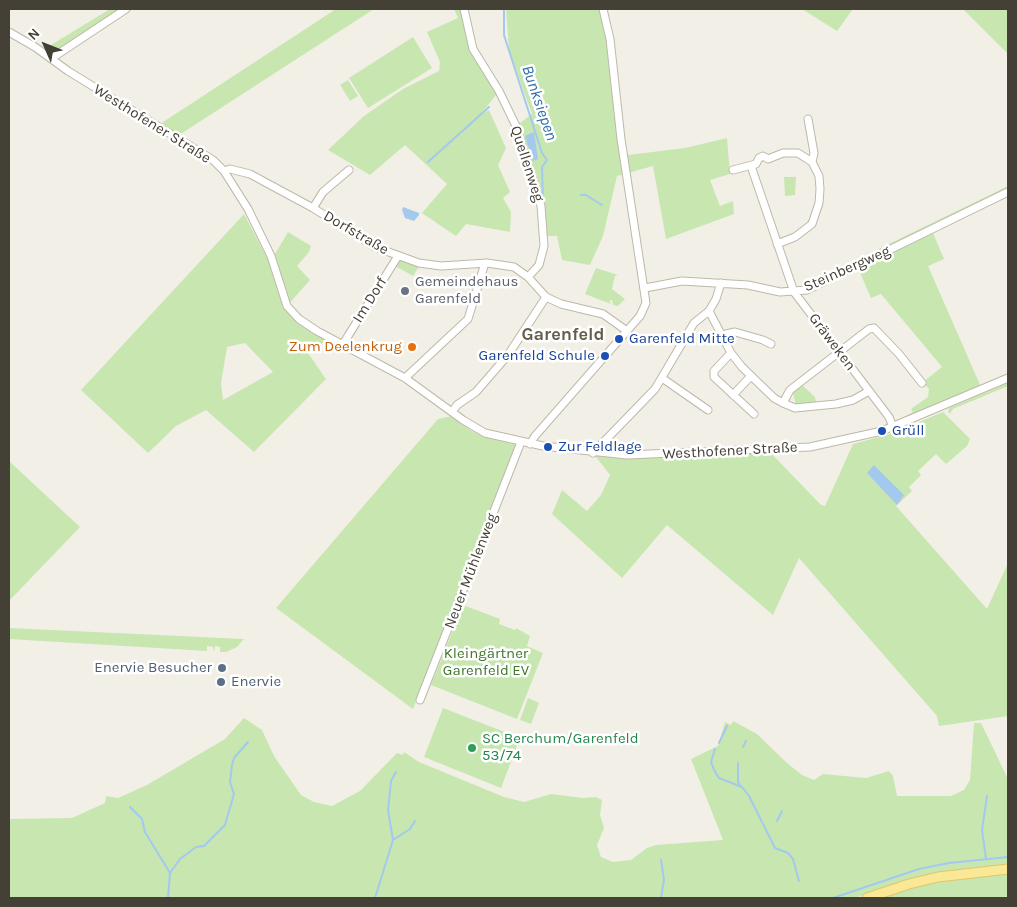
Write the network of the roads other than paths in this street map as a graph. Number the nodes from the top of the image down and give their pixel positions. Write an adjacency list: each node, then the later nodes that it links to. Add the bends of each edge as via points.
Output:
1 (126, 9): 5 (street)
2 (464, 9): 17 (street, Quellenweg, via 477,57 516,126 541,206 544,246 538,265)
3 (603, 9): 19 (street)
4 (9, 32): 5 (street, Westhofener Straße)
5 (52, 58): 11 (street, Westhofener Straße, via 199,151)
6 (808, 119): 7 (street, via 814,153)
7 (812, 162): 8 (street, via 798,153 790,153 768,159 763,156); 14 (street, via 819,176 820,189 812,224 795,237)
8 (751, 166): 10 (street); 14 (street, Gräweken)
9 (349, 170): 13 (street, via 324,192)
10 (734, 170)
11 (224, 171): 13 (street, Dorfstraße, via 230,169 250,174); 25 (street, Westhofener Straße, via 260,230 287,306 307,326)
12 (1008, 192): 20 (street, Steinbergweg, via 807,290)
13 (314, 208): 15 (street, Dorfstraße, via 375,247)
14 (777, 244): 20 (street, Gräweken)
15 (398, 256): 16 (street, Dorfstraße, via 441,266); 25 (street, Im Dorf)
16 (485, 263): 17 (street, Dorfstraße, via 508,265); 30 (street, via 468,319)
17 (528, 277): 21 (street, Dorfstraße)
18 (721, 283): 19 (street, Steinbergweg, via 682,281); 20 (street, Steinbergweg); 22 (street)
19 (645, 288): 23 (street, via 645,308)
20 (794, 292): 27 (street, Gräweken)
21 (546, 297): 23 (street, Dorfstraße, via 603,314); 38 (street, via 508,354 476,392)
22 (709, 311): 24 (street); 31 (street, via 694,323)
23 (627, 331): 42 (street)
24 (722, 335): 26 (street, via 735,332); 28 (street)
25 (343, 344): 30 (street, Westhofener Straße)
26 (771, 344)
27 (840, 352): 33 (street, via 869,329 876,329); 34 (street, Gräweken); 36 (street, via 790,390)
28 (731, 353): 29 (street); 35 (street, via 714,374)
29 (750, 376): 35 (street); 36 (street)
30 (405, 378): 38 (street, Westhofener Straße)
31 (662, 378): 37 (street); 43 (street)
32 (1008, 378): 40 (street, Westhofener Straße)
33 (922, 383)
34 (869, 391): 36 (street, via 853,400 836,404 795,408); 40 (street, Gräweken)
35 (733, 395): 39 (street)
36 (783, 403)
37 (708, 410)
38 (452, 412): 41 (street, Westhofener Straße, via 485,433)
39 (754, 414)
40 (893, 427): 43 (street, Westhofener Straße, via 810,447 660,455)
41 (521, 442): 42 (street, Westhofener Straße); 44 (street, Neuer Mühlenweg)
42 (530, 444): 43 (street, Westhofener Straße)
43 (594, 453)
44 (420, 700)
45 (1008, 869): 46 (main road, via 938,877)
46 (867, 898)

